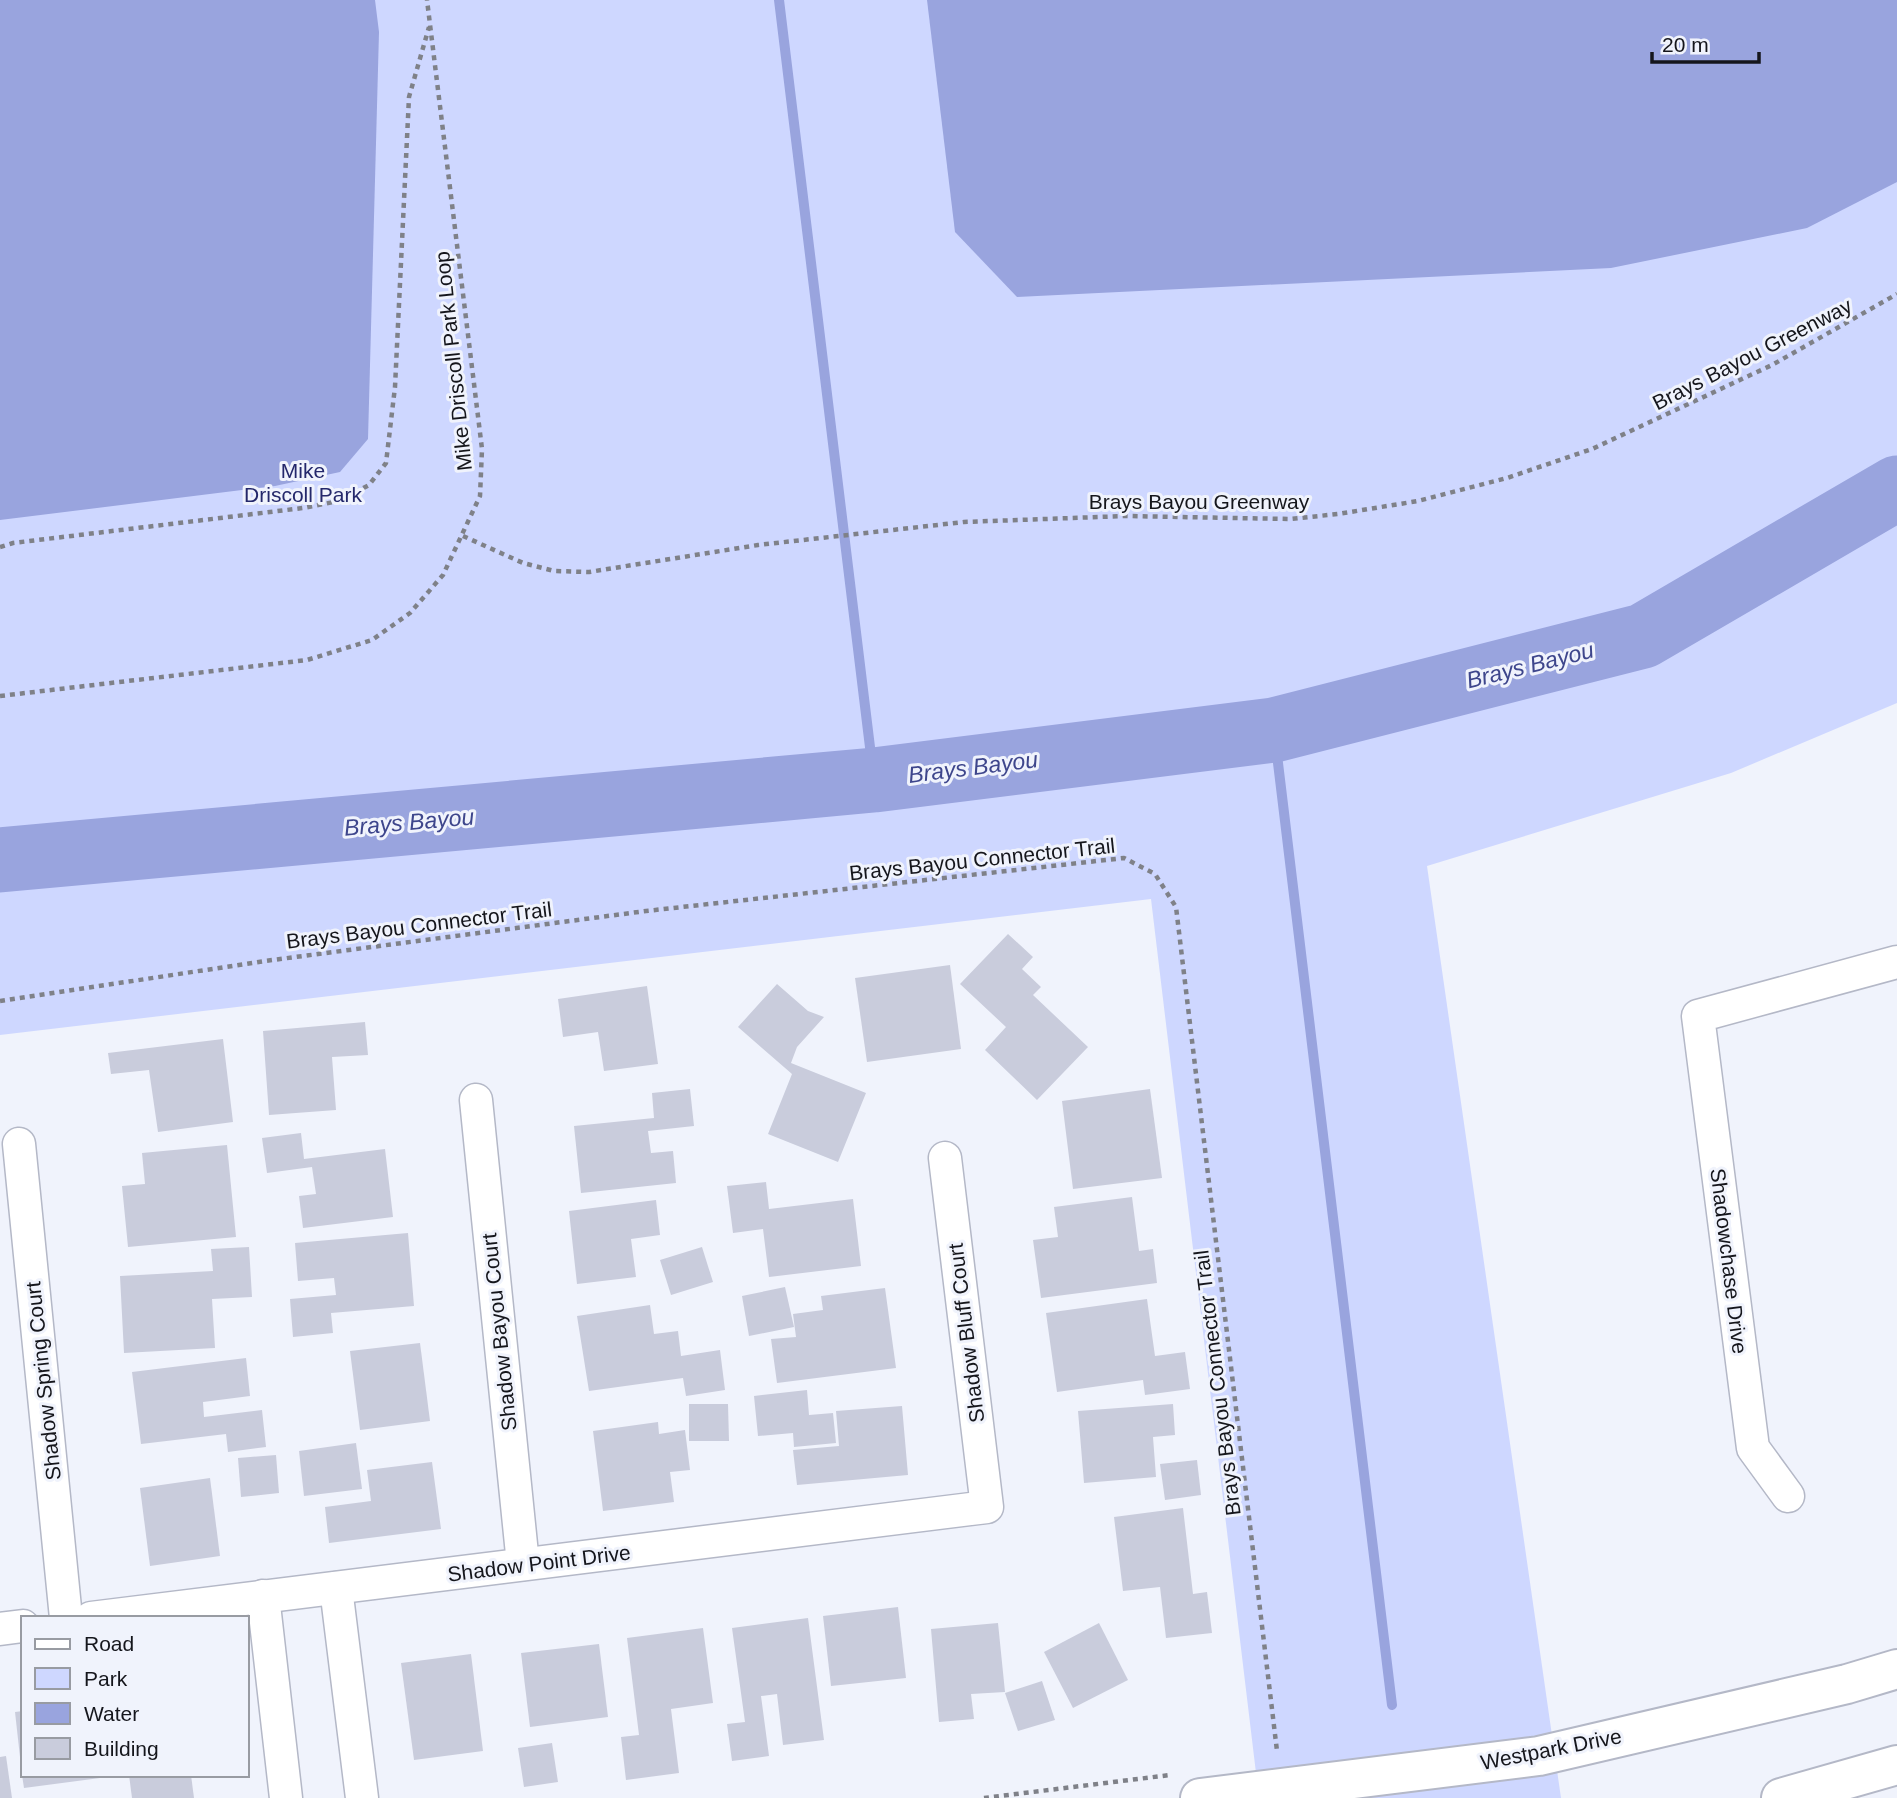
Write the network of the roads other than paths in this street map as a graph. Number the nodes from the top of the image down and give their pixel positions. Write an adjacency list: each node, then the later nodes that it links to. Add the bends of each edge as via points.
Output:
1 (1897, 962): 5 (street, Shadowchase Drive, via 1698,1016 1753,1448)
2 (476, 1100): 7 (street, Shadow Bayou Court)
3 (19, 1144): 10 (street, Shadow Spring Court)
4 (946, 1158): 6 (street, Shadow Bluff Court)
5 (1788, 1496)
6 (987, 1507): 7 (street, Shadow Point Drive)
7 (523, 1564): 8 (street, Shadow Point Drive)
8 (336, 1588): 9 (street, Shadow Point Drive); 18 (street)
9 (264, 1597): 11 (street, Shadow Point Drive); 17 (street)
10 (66, 1616)
11 (107, 1616)
12 (21, 1626): 13 (street)
13 (0, 1629)
14 (1897, 1669): 16 (main road, Westpark Drive, via 1539,1756)
15 (1897, 1765): 19 (main road)
16 (1191, 1786)
17 (286, 1798)
18 (362, 1798)
19 (1781, 1798)

